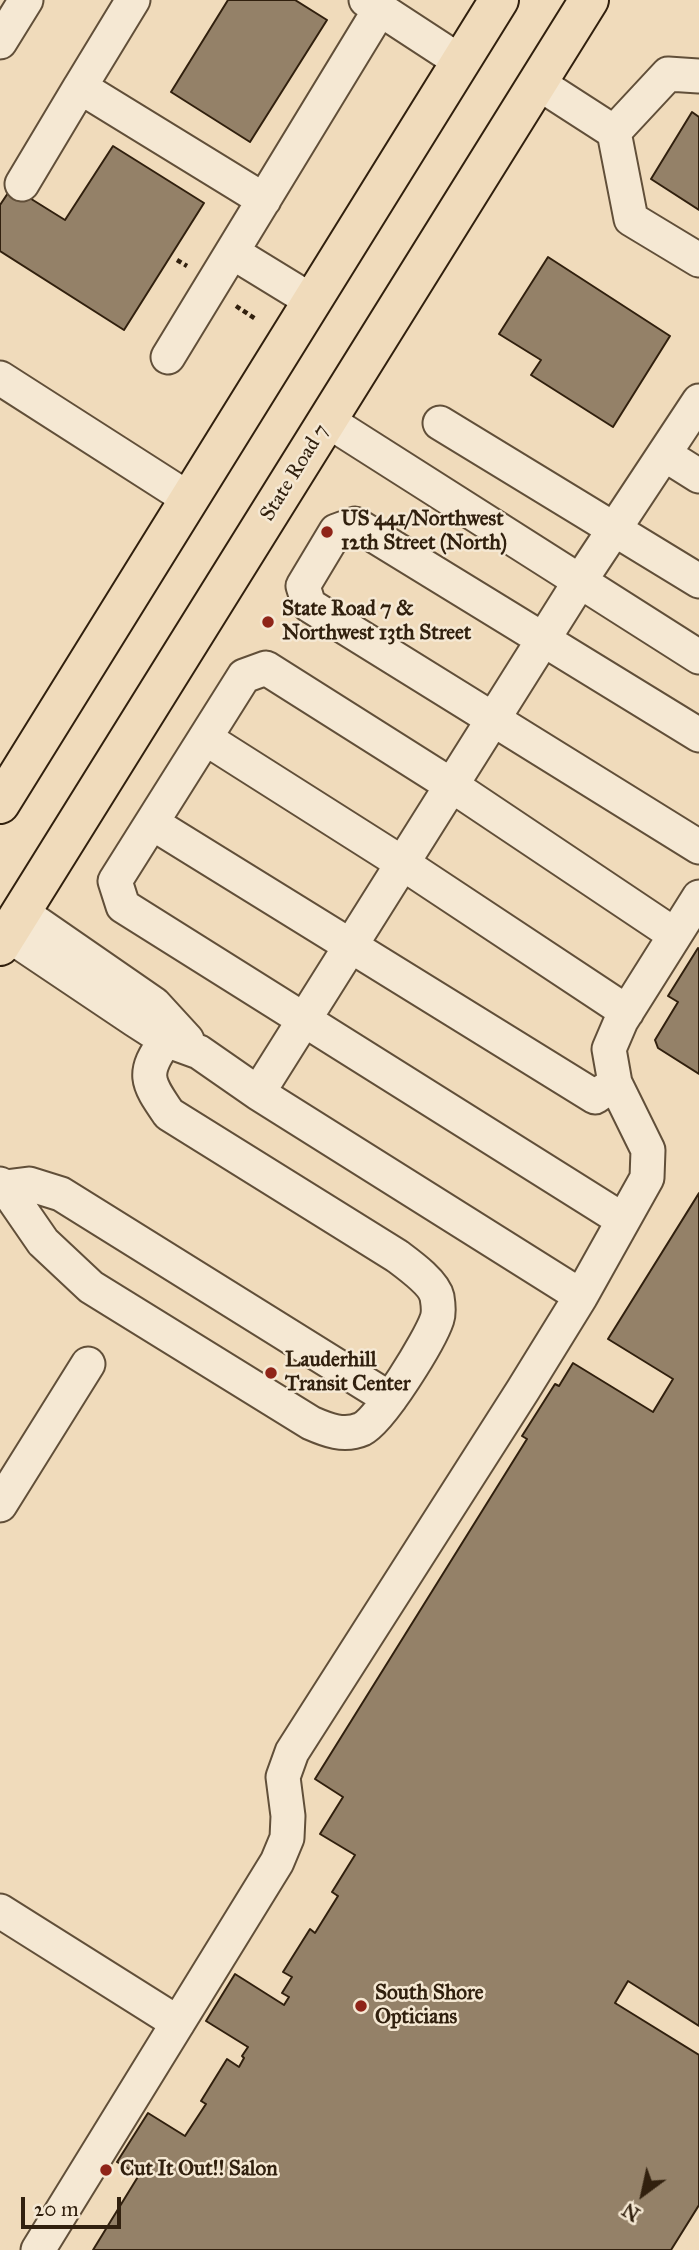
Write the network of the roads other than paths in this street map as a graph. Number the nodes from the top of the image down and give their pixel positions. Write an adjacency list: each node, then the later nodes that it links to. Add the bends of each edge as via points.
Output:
1 (26, 0): 6 (street)
2 (133, 0): 10 (street)
3 (499, 0): 7 (main road)
4 (589, 0): 9 (main road, State Road 7)
5 (393, 9): 7 (street); 13 (street)
6 (0, 42)
7 (461, 62): 16 (main road)
8 (699, 76): 11 (street, via 668,74)
9 (538, 83): 11 (street); 20 (main road, State Road 7)
10 (80, 87): 12 (street); 13 (street)
11 (614, 132): 15 (street, via 631,219)
12 (22, 184)
13 (264, 200): 14 (street)
14 (232, 252): 16 (street); 17 (street)
15 (699, 260)
16 (312, 301): 24 (main road)
17 (168, 357)
18 (0, 378): 24 (street)
19 (699, 401): 22 (street)
20 (328, 421): 26 (street); 39 (main road, State Road 7)
21 (440, 423): 25 (street)
22 (664, 454): 23 (street); 25 (street)
23 (699, 476)
24 (189, 499): 34 (main road)
25 (614, 531): 26 (street); 27 (street)
26 (580, 581): 28 (street); 29 (street)
27 (699, 581)
28 (543, 639): 30 (street); 30 (street, via 355,524 336,531 303,586 309,605); 31 (street)
29 (699, 657)
30 (493, 719): 33 (street); 36 (street)
31 (699, 735)
32 (205, 738): 33 (street, via 244,676 265,668); 35 (street); 37 (street)
33 (451, 785): 37 (street); 40 (street)
34 (0, 804)
35 (152, 823): 41 (street); 43 (street, via 115,881 123,906)
36 (699, 847)
37 (402, 863): 41 (street); 42 (street)
38 (699, 897): 40 (street)
39 (7, 930): 44 (street); 45 (street, via 155,1004)
40 (675, 936): 42 (street)
41 (350, 946): 43 (street); 46 (street, via 595,1097)
42 (627, 1012): 46 (street, via 610,1049)
43 (303, 1020): 47 (street); 49 (street)
44 (166, 1040): 45 (street); 52 (street, via 150,1061 151,1087 169,1114 397,1255 422,1275 437,1295 438,1316 428,1339)
45 (199, 1052): 47 (street)
46 (615, 1083): 49 (street, via 648,1150 647,1178)
47 (258, 1093): 50 (street)
48 (3, 1186): 52 (street, via 29,1184 61,1194); 52 (street, via 43,1242 91,1287 311,1423 336,1433 362,1429)
49 (623, 1220): 50 (street)
50 (581, 1296): 55 (street, via 292,1752 283,1777 287,1838 277,1862)
51 (88, 1364): 53 (street)
52 (390, 1399)
53 (0, 1505)
54 (0, 1911): 55 (street)
55 (178, 2023): 56 (street)
56 (38, 2250)

